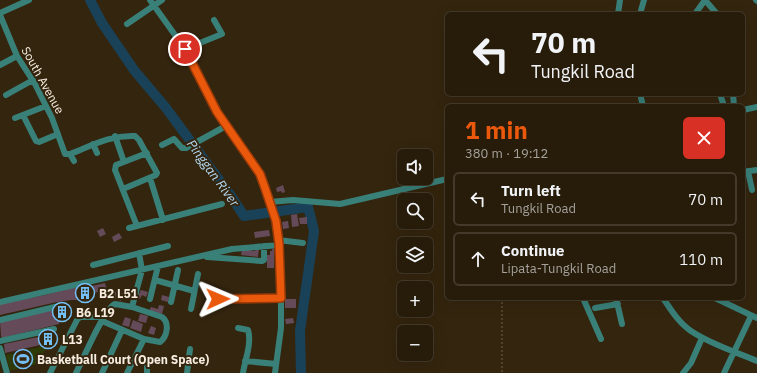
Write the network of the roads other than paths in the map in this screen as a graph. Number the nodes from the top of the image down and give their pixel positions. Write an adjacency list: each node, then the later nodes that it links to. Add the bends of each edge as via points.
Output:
1 (27, 0): 12 (street)
2 (150, 0): 7 (street)
3 (162, 0): 7 (street)
4 (620, 0): 8 (street)
5 (644, 0): 9 (street)
6 (705, 0): 10 (street); 11 (street)
7 (154, 6): 14 (street); 15 (street)
8 (618, 12)
9 (641, 12)
10 (696, 12)
11 (715, 12)
12 (0, 14): 16 (street, South Avenue)
13 (214, 20): 15 (street, via 222,34)
14 (128, 24)
15 (185, 49): 27 (street)
16 (16, 56): 17 (street); 18 (street, South Avenue)
17 (0, 65)
18 (33, 80): 19 (street); 22 (street, South Avenue)
19 (6, 95)
20 (641, 98): 21 (street)
21 (642, 104)
22 (46, 106): 25 (street); 28 (street, South Avenue)
23 (757, 107): 24 (street)
24 (745, 110)
25 (23, 115): 26 (street); 28 (street, via 36,141)
26 (14, 118)
27 (226, 126): 31 (street, via 184,149 174,139); 43 (street, via 260,174)
28 (58, 134): 34 (street, South Avenue, via 65,154)
29 (115, 136): 30 (street); 33 (street, via 136,136); 36 (street)
30 (93, 144): 32 (street); 34 (street)
31 (162, 145)
32 (97, 153)
33 (148, 153): 36 (street); 39 (street, via 158,173)
34 (70, 154): 35 (street)
35 (74, 161)
36 (124, 162): 41 (street, via 116,165 115,170)
37 (757, 170): 38 (street)
38 (746, 172): 42 (street)
39 (150, 178): 41 (street); 45 (street)
40 (445, 179): 43 (street, via 340,204 293,200)
41 (123, 189): 46 (street)
42 (752, 190)
43 (271, 203): 48 (street)
44 (222, 204): 45 (street)
45 (163, 220): 46 (street)
46 (136, 226): 47 (street)
47 (129, 228)
48 (278, 242): 49 (street); 51 (street); 62 (street)
49 (303, 243)
50 (168, 246): 52 (street)
51 (264, 246): 53 (street); 53 (street, via 262,261)
52 (139, 254): 54 (street); 56 (street)
53 (199, 256): 55 (street)
54 (93, 265)
55 (158, 266): 56 (street); 59 (street)
56 (142, 270): 69 (street); 72 (street)
57 (178, 270): 60 (street)
58 (198, 274): 61 (street)
59 (155, 280): 60 (street); 63 (street)
60 (174, 286): 61 (street); 70 (street)
61 (194, 291): 74 (street)
62 (281, 298): 64 (street); 93 (street, via 281,328)
63 (150, 299)
64 (218, 299)
65 (584, 300): 85 (street)
66 (664, 300): 83 (street, via 672,313 690,331)
67 (719, 300): 75 (street)
68 (617, 301): 73 (street); 79 (street)
69 (0, 302)
70 (171, 302)
71 (64, 305): 78 (street)
72 (132, 307): 77 (street, via 115,304 110,307); 84 (street, via 166,320 165,336 160,342)
73 (595, 308)
74 (191, 309)
75 (751, 316): 76 (street); 89 (street)
76 (757, 318)
77 (103, 319): 82 (street); 96 (street, via 80,317 77,320); 97 (street)
78 (0, 320)
79 (622, 324)
80 (54, 328): 86 (street)
81 (238, 328): 90 (street, via 248,330 249,333)
82 (122, 330): 84 (street); 98 (street)
83 (702, 338): 89 (street); 104 (street, via 691,363)
84 (144, 339): 99 (street)
85 (601, 339)
86 (0, 341)
87 (0, 348): 94 (street)
88 (190, 349): 101 (street)
89 (734, 351): 91 (street); 105 (street)
90 (245, 361): 93 (street); 102 (street)
91 (757, 361)
92 (147, 364): 100 (street)
93 (276, 364): 103 (street)
94 (2, 367): 95 (street)
95 (7, 373)
96 (50, 373)
97 (76, 373)
98 (102, 373)
99 (127, 373)
100 (147, 373)
101 (187, 373)
102 (243, 373)
103 (275, 373)
104 (683, 373)
105 (724, 373)

